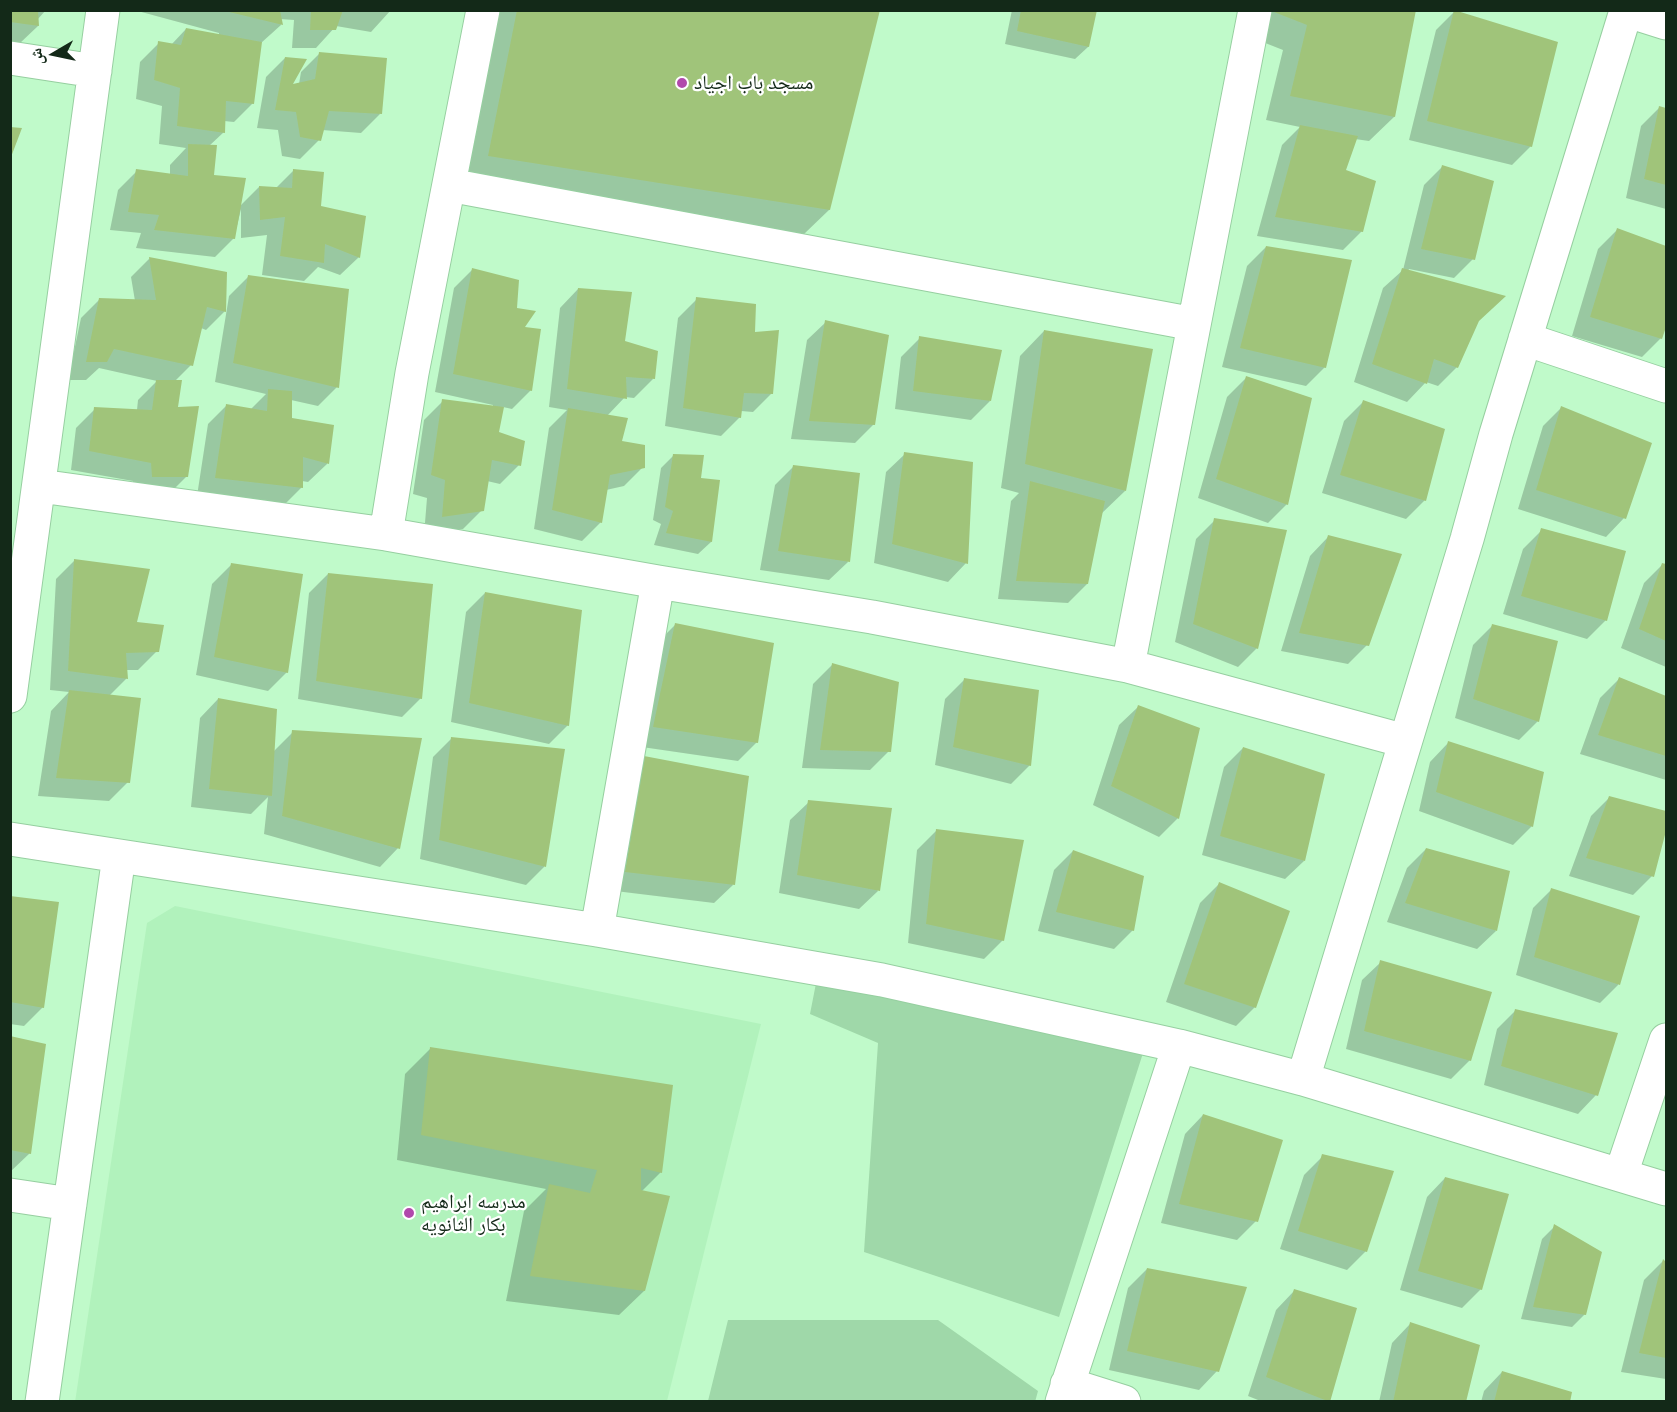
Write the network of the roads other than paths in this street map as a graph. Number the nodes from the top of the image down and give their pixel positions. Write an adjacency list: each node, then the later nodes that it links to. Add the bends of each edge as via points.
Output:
1 (103, 10): 7 (street)
2 (483, 10): 8 (street)
3 (1255, 10): 9 (street)
4 (1626, 11): 5 (street); 10 (street)
5 (1666, 23)
6 (10, 58): 7 (street)
7 (95, 70): 12 (street)
8 (449, 185): 9 (street); 13 (street, via 412,373)
9 (1194, 324): 15 (street)
10 (1525, 339): 11 (street); 17 (street)
11 (1666, 386)
12 (40, 486): 13 (street); 16 (street)
13 (386, 534): 14 (street)
14 (658, 582): 15 (street, via 872,616); 20 (street)
15 (1128, 666): 17 (street)
16 (10, 696)
17 (1405, 741): 23 (street)
18 (10, 839): 19 (street)
19 (120, 856): 20 (street); 27 (street)
20 (597, 930): 22 (street, via 882,980)
21 (1666, 1040): 24 (street)
22 (1179, 1046): 23 (street); 28 (street)
23 (1303, 1078): 24 (street)
24 (1621, 1174): 25 (street)
25 (1666, 1189)
26 (10, 1195): 27 (street)
27 (70, 1204): 29 (street)
28 (1064, 1393): 30 (street)
29 (42, 1401)
30 (1124, 1401)

